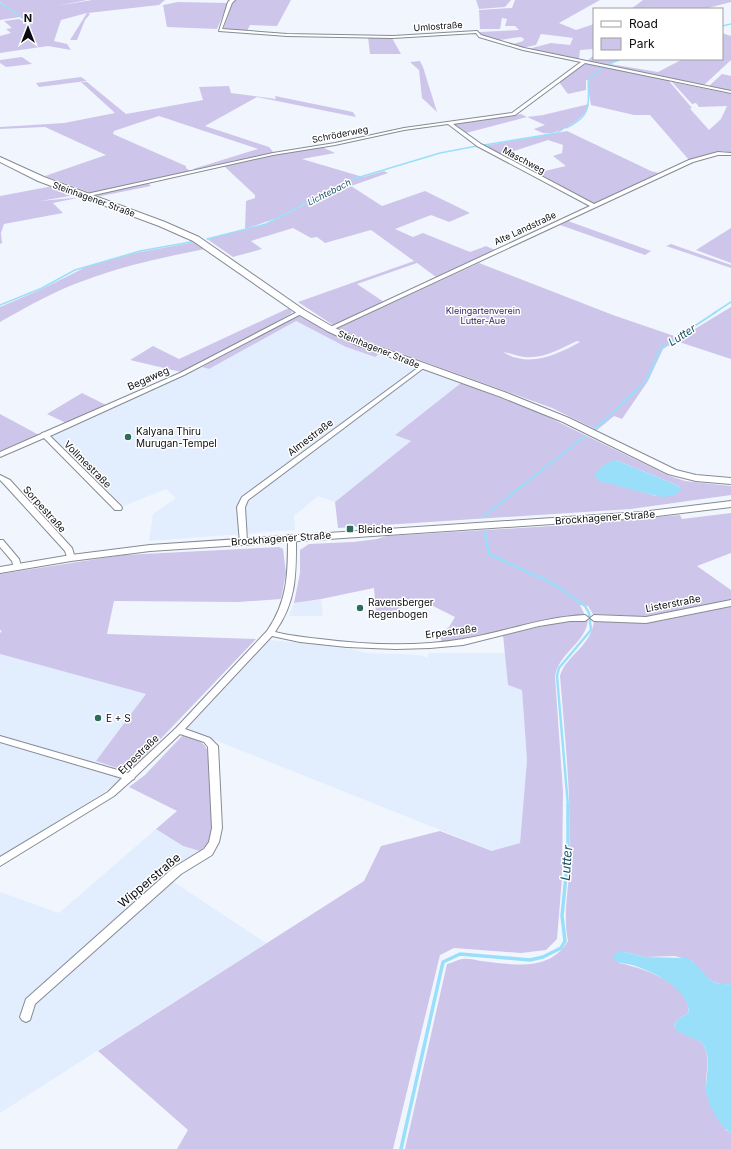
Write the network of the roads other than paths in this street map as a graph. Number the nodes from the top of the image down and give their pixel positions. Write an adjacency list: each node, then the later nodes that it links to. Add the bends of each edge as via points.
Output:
1 (233, 0): 2 (street, Umlostraße, via 220,30 287,35 393,37 477,32 480,36 509,46)
2 (584, 62): 3 (street, Umlostraße); 4 (street, Schröderweg, via 514,114)
3 (731, 92)
4 (449, 123): 7 (street, Schröderweg, via 273,154); 8 (street, Maschweg, via 479,145)
5 (731, 154): 8 (street, Alte Landstraße, via 718,153 691,161)
6 (0, 159): 7 (main road, Steinhagener Straße, via 40,179)
7 (85, 195): 9 (main road, Steinhagener Straße, via 196,239)
8 (594, 206): 10 (street, Alte Landstraße)
9 (301, 312): 10 (main road, Steinhagener Straße); 12 (street, Begaweg, via 182,374)
10 (330, 329): 11 (main road, Steinhagener Straße)
11 (423, 366): 15 (main road, Steinhagener Straße, via 566,420 672,472 696,478); 19 (street, Almestraße, via 253,492 241,507)
12 (44, 434): 13 (street, Begaweg); 17 (street, Vollmestraße)
13 (0, 455)
14 (0, 476): 21 (street, Sorpestraße, via 69,550)
15 (731, 481)
16 (731, 504): 18 (main road, Brockhagener Straße, via 641,515)
17 (118, 508)
18 (292, 537): 19 (main road, Brockhagener Straße); 26 (street, Erpestraße, via 288,602 280,620)
19 (243, 541): 21 (main road, Brockhagener Straße, via 150,548)
20 (0, 542): 22 (street, via 16,561)
21 (71, 558): 22 (main road, Brockhagener Straße)
22 (17, 566): 23 (main road, Brockhagener Straße)
23 (0, 570)
24 (731, 603): 25 (street, Listerstraße, via 646,620)
25 (590, 618): 26 (street, Erpestraße, via 548,622 463,642 399,647 369,647 288,638)
26 (270, 633): 27 (street, Erpestraße)
27 (179, 730): 29 (street, Erpestraße); 31 (street, Wipperstraße, via 207,740 213,746 217,828 214,842 208,852 177,871 30,1002)
28 (0, 739): 29 (street)
29 (130, 777): 30 (street, Erpestraße, via 94,806)
30 (0, 862)
31 (26, 1017)

